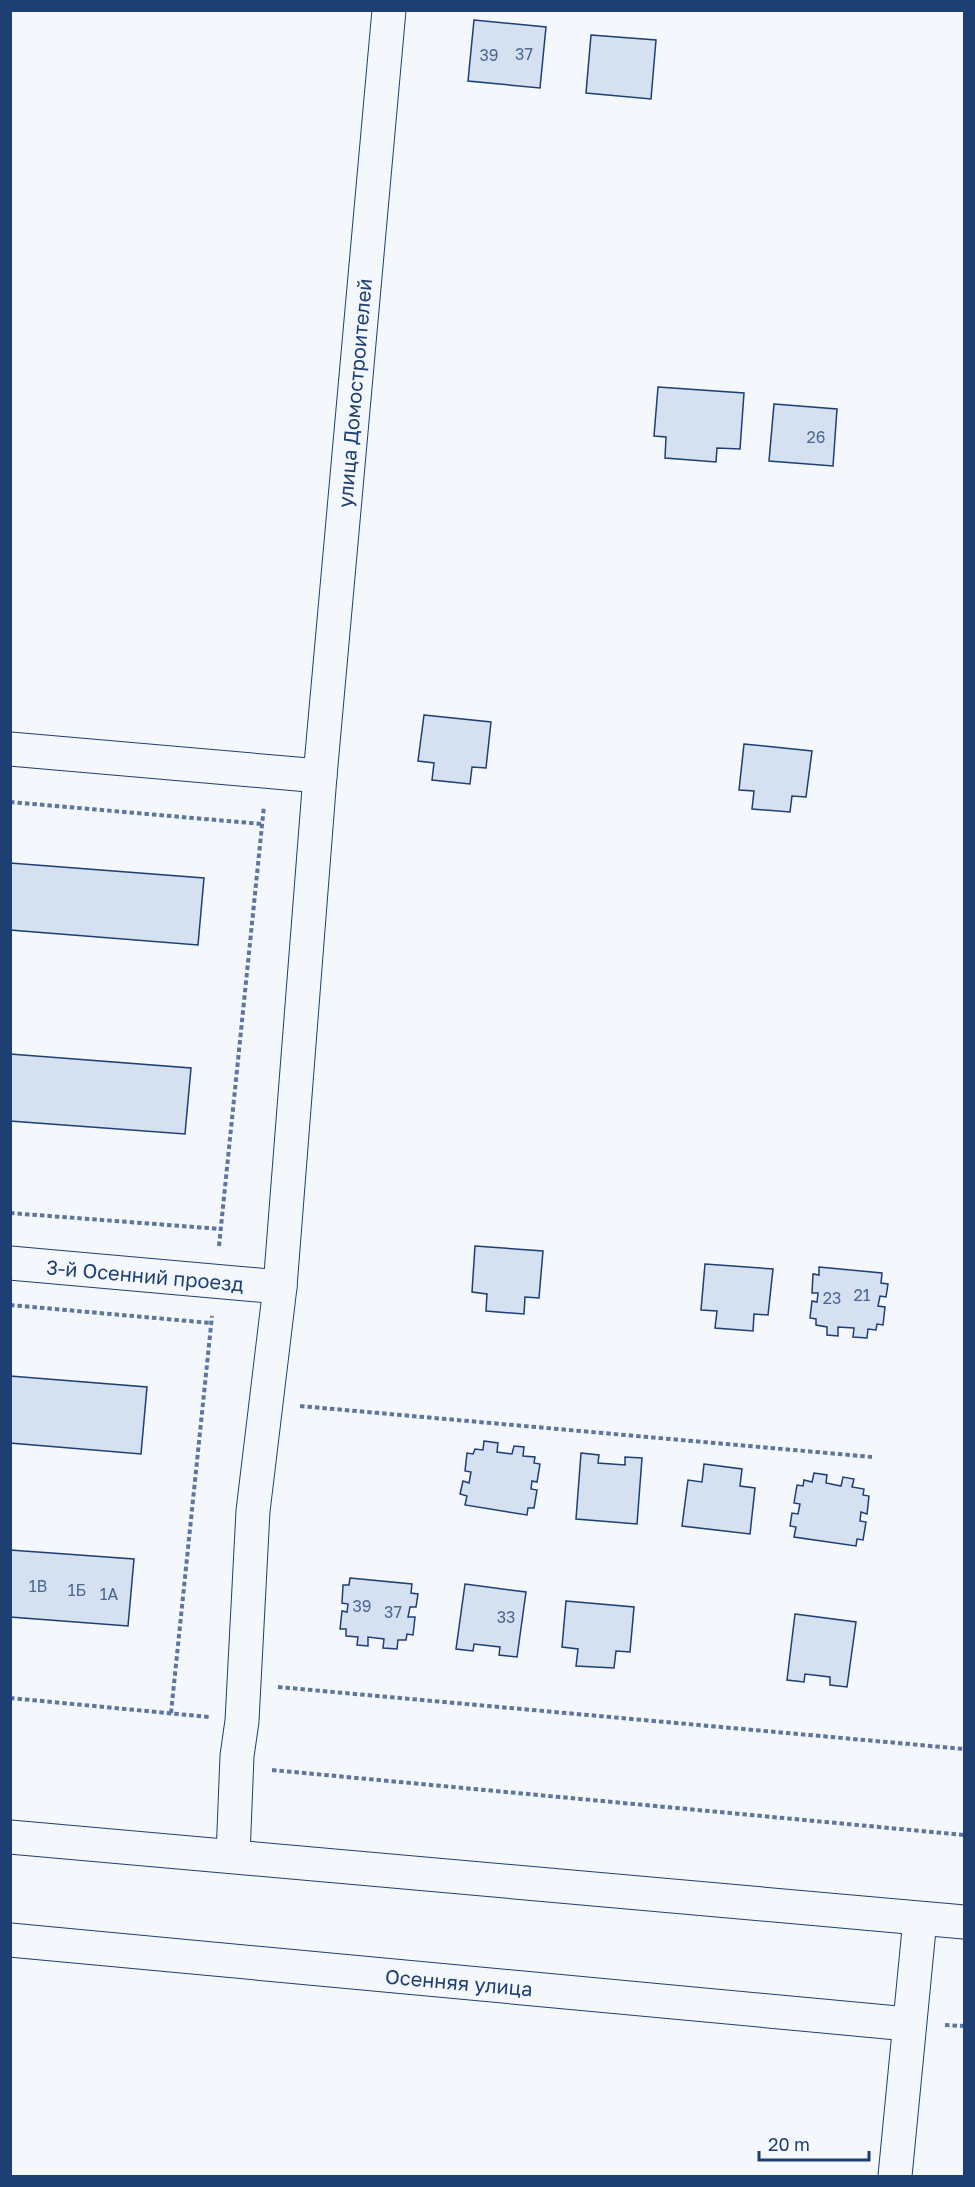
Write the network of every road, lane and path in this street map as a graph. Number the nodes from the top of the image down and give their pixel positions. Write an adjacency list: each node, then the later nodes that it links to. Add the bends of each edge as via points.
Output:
1 (389, 10): 4 (street, улица Домостроителей)
2 (10, 749): 3 (street)
3 (267, 772): 4 (street); 6 (path)
4 (320, 776): 11 (street, улица Домостроителей)
5 (10, 802): 6 (path)
6 (262, 824): 8 (path)
7 (10, 1213): 8 (path)
8 (221, 1229): 10 (path)
9 (10, 1263): 10 (street, 3-й Осенний проезд)
10 (215, 1280): 11 (street, 3-й Осенний проезд); 13 (path)
11 (280, 1287): 16 (street, улица Домостроителей, via 253,1511)
12 (10, 1305): 13 (path)
13 (211, 1323): 18 (path)
14 (293, 1410): 15 (path, via 302,1405)
15 (872, 1457)
16 (244, 1684): 19 (street, улица Домостроителей); 20 (path)
17 (10, 1698): 18 (path)
18 (171, 1713): 19 (path)
19 (242, 1721): 21 (street, улица Домостроителей)
20 (964, 1749)
21 (236, 1767): 22 (path); 24 (street, улица Домостроителей)
22 (964, 1834)
23 (10, 1837): 24 (street)
24 (232, 1856): 25 (street)
25 (920, 1919): 26 (street); 28 (street)
26 (964, 1922)
27 (10, 1940): 28 (street, Осенняя улица)
28 (908, 2024): 29 (street)
29 (896, 2176)

